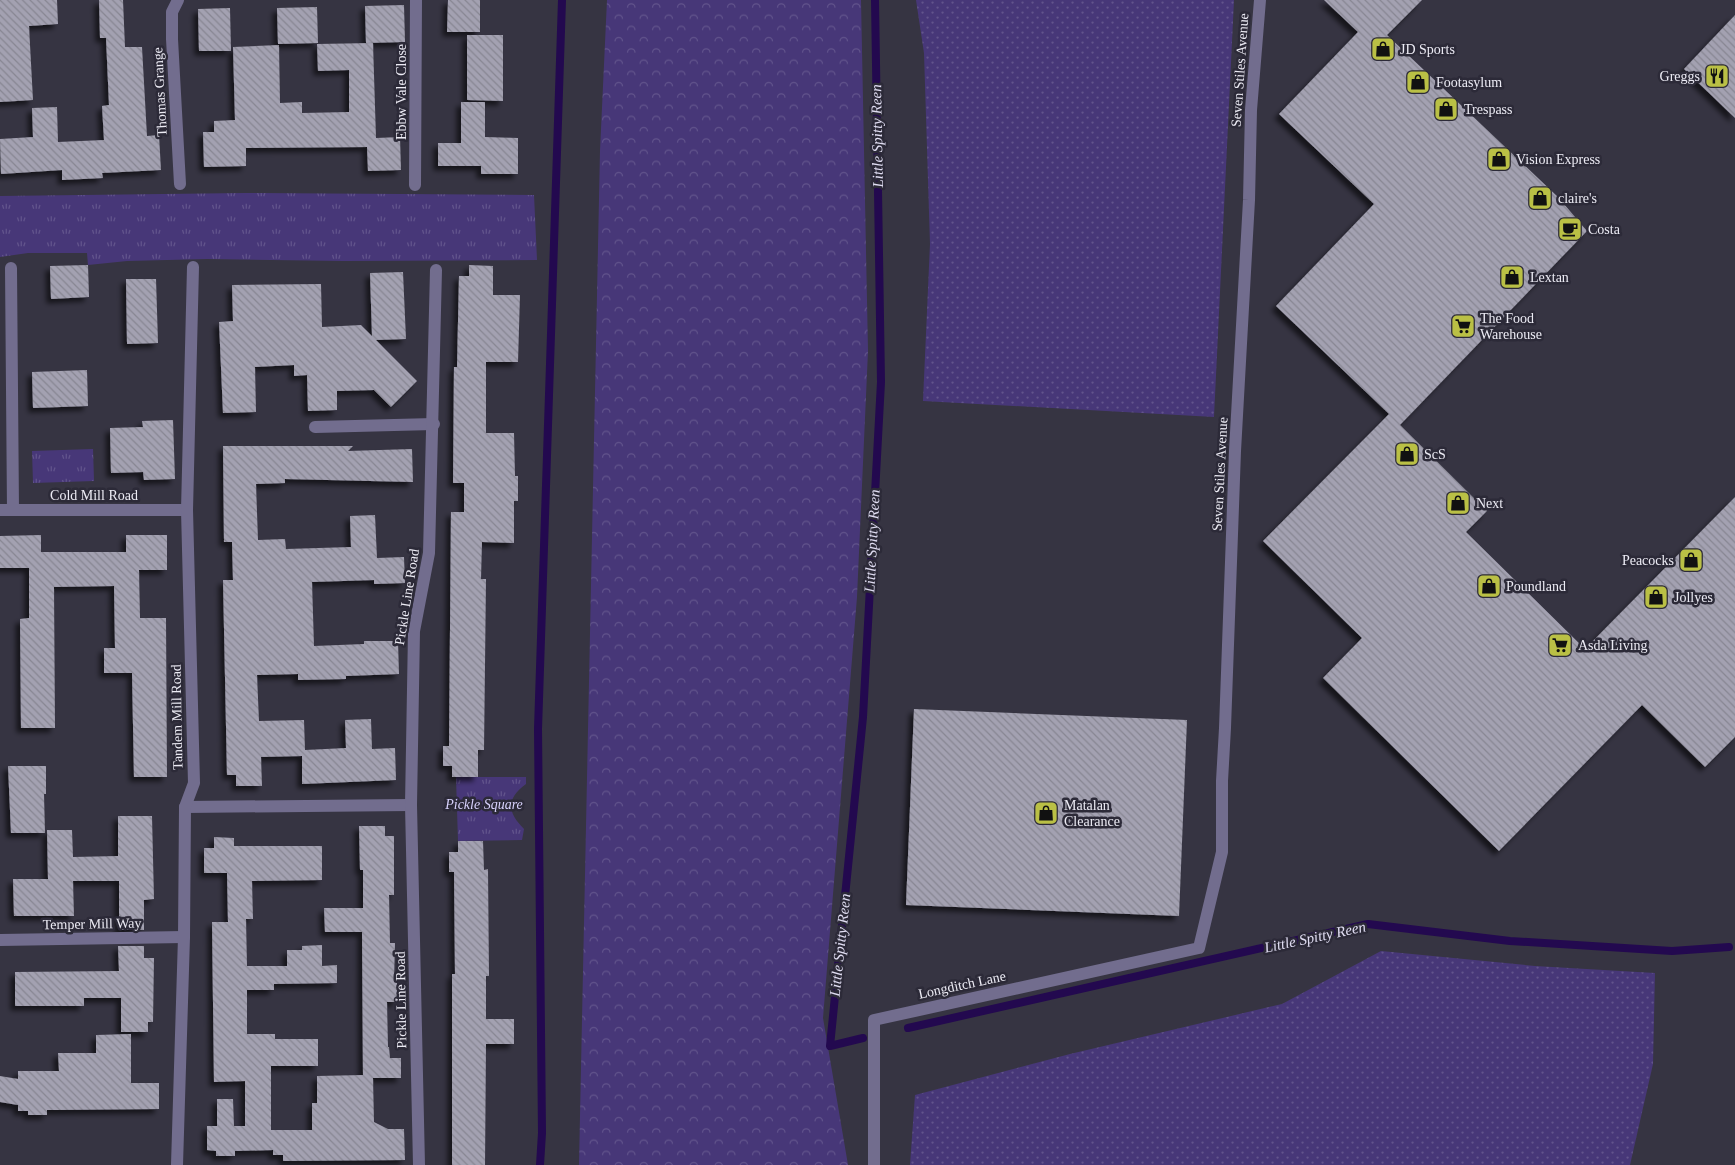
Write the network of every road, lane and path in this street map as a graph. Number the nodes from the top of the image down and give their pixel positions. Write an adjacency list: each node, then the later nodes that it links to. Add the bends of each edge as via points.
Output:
1 (178, 0): 4 (street, Thomas Grange, via 172,12 172,39)
2 (416, 0): 5 (street, Ebbw Vale Close)
3 (1260, 0): 18 (street, Seven Stiles Avenue, via 1251,110 1235,451 1222,852)
4 (180, 184)
5 (415, 185)
6 (193, 267): 13 (street, Tandem Mill Road)
7 (10, 268): 12 (street)
8 (436, 270): 9 (street, Pickle Line Road)
9 (434, 424): 10 (street); 14 (street, Pickle Line Road, via 429,553 414,631)
10 (315, 427)
11 (0, 510): 12 (street, Cold Mill Road)
12 (14, 510): 13 (street, Cold Mill Road)
13 (187, 510): 15 (street, Tandem Mill Road, via 194,783)
14 (411, 805): 15 (street); 20 (street, Pickle Line Road)
15 (185, 807): 16 (street, Tandem Mill Road)
16 (184, 937): 17 (street, Temper Mill Way); 19 (street, Tandem Mill Road)
17 (0, 940)
18 (1198, 948): 21 (street, Longditch Lane, via 874,1020)
19 (177, 1165)
20 (419, 1165)
21 (874, 1165)

